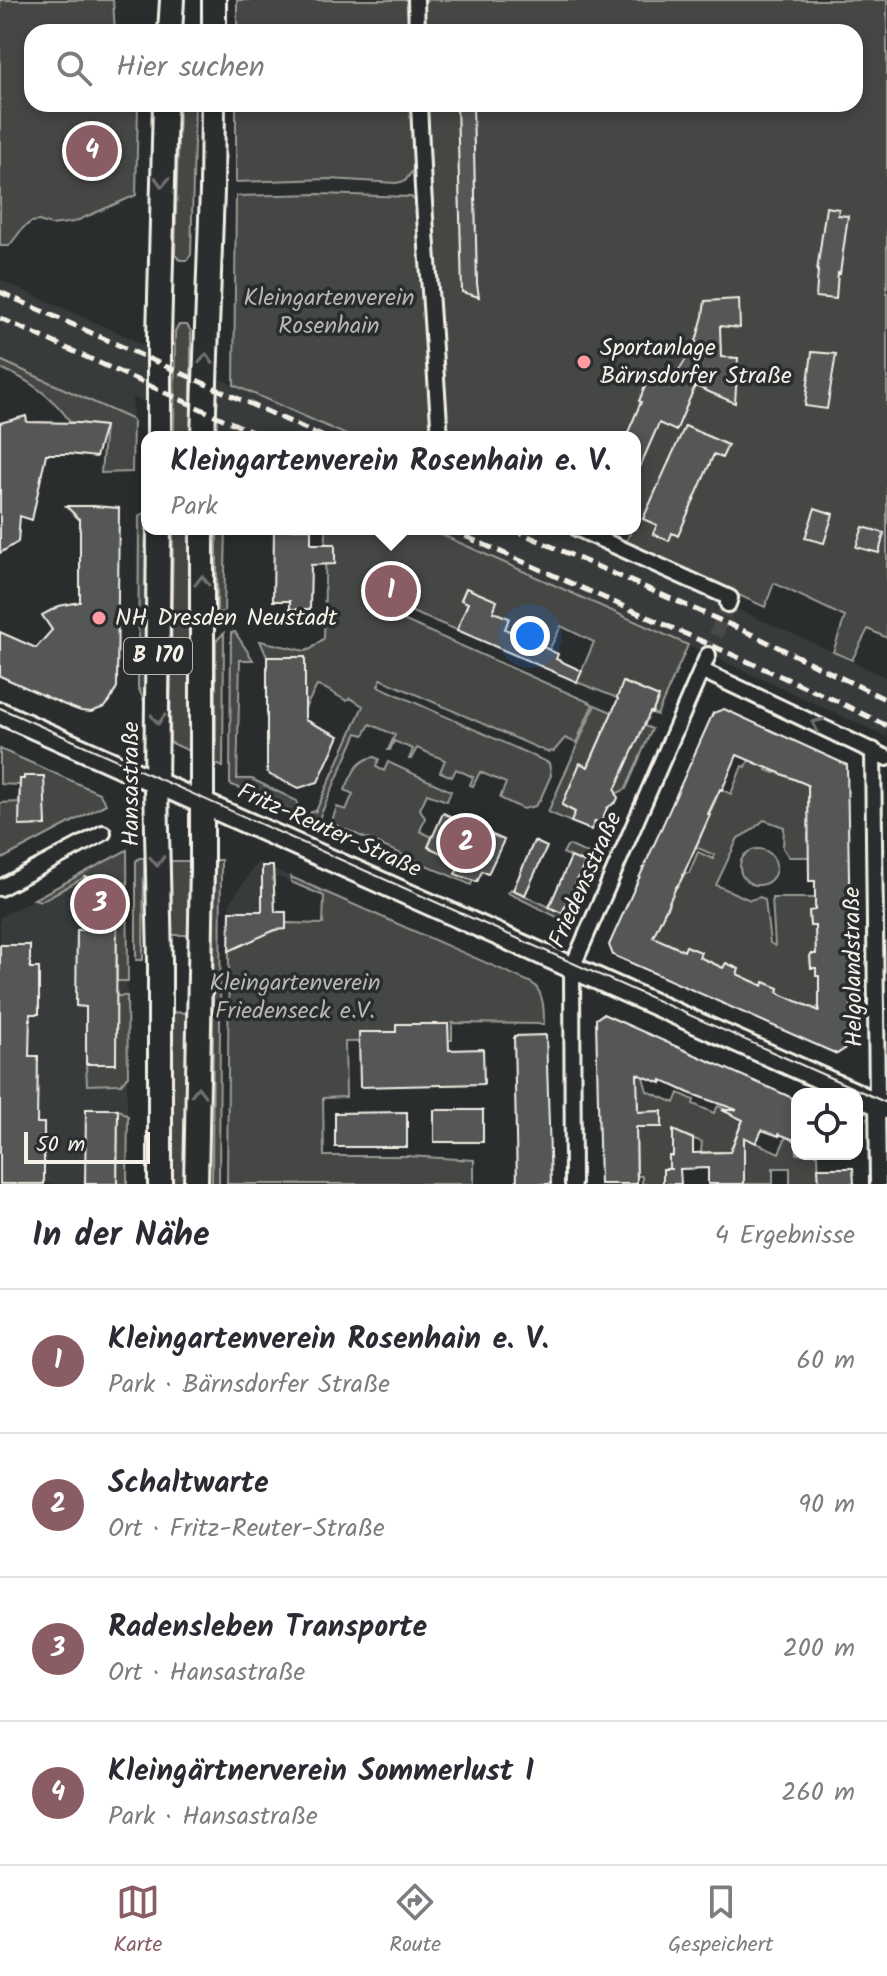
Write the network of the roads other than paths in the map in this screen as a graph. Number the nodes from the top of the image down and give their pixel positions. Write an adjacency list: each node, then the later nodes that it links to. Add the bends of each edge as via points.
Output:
1 (172, 0): 4 (main road)
2 (214, 0): 5 (main road)
3 (416, 0): 6 (street)
4 (170, 24)
5 (214, 24)
6 (417, 24)
7 (165, 112): 10 (main road, one-way to 10)
8 (213, 112): 11 (main road, one-way to 8)
9 (419, 112): 12 (street)
10 (159, 431)
11 (203, 431)
12 (440, 431)
13 (159, 535): 22 (main road, Hansastraße / B 170, one-way to 22)
14 (202, 535): 23 (main road, B 170, one-way to 14)
15 (591, 535): 16 (street)
16 (729, 601)
17 (708, 655): 18 (street, Friedensstraße)
18 (701, 670): 20 (street, one-way to 18); 26 (street, Friedensstraße)
19 (0, 713): 22 (main road, Fritz-Reuter-Straße)
20 (873, 750): 21 (street); 29 (street, Helgolandstraße)
21 (887, 758)
22 (156, 783): 23 (main road, Fritz-Reuter-Straße); 30 (main road, Hansastraße / B 170, one-way to 30)
23 (202, 804): 26 (main road, Fritz-Reuter-Straße); 31 (main road, B 170, one-way to 23)
24 (103, 833): 25 (street)
25 (0, 888)
26 (572, 968): 27 (main road, Fritz-Reuter-Straße); 32 (street, Friedensstraße)
27 (842, 1088)
28 (863, 1097): 29 (main road, Fritz-Reuter-Straße)
29 (882, 1106): 33 (street, Helgolandstraße)
30 (160, 1184)
31 (196, 1184)
32 (573, 1184)
33 (878, 1184)

